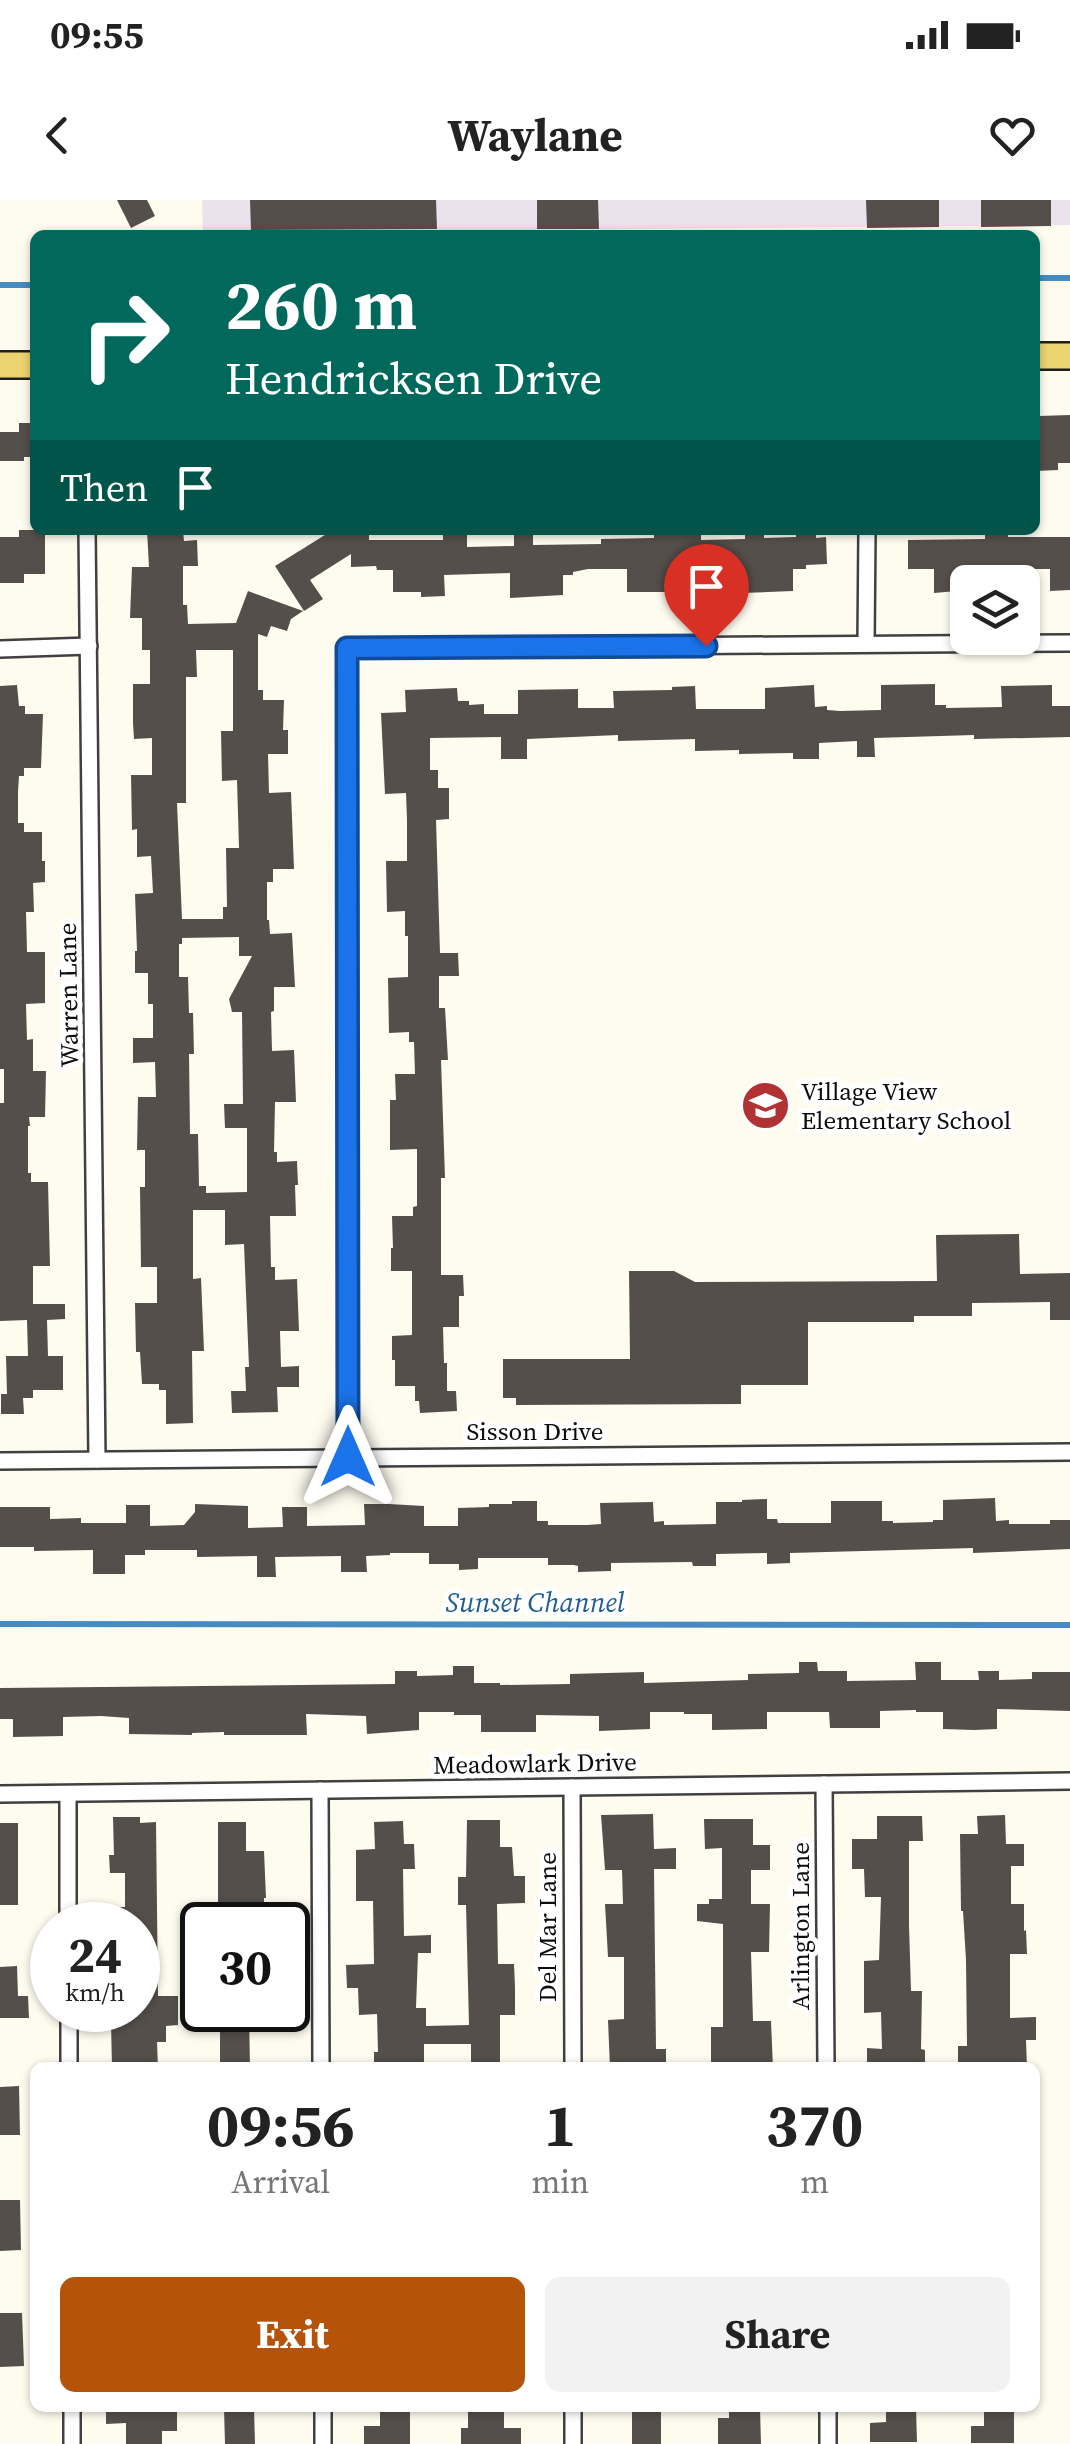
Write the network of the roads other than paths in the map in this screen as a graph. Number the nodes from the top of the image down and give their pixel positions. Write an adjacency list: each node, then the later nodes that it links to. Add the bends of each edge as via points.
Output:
1 (1040, 356): 2 (main road)
2 (1070, 356)
3 (30, 364): 4 (main road)
4 (0, 365)
5 (88, 535): 9 (street, Warren Lane)
6 (867, 535): 8 (street)
7 (1070, 642): 8 (street)
8 (866, 644): 12 (street, via 347,648)
9 (89, 646): 10 (street); 13 (street, Warren Lane)
10 (0, 649)
11 (1070, 1452): 12 (street, Sisson Drive)
12 (348, 1457): 13 (street, Sisson Drive)
13 (97, 1460): 14 (street, Sisson Drive)
14 (0, 1461)
15 (1070, 1781): 16 (street, Meadowlark Drive)
16 (824, 1784): 17 (street, Meadowlark Drive); 26 (street, Arlington Lane)
17 (572, 1787): 18 (street, Meadowlark Drive); 25 (street, Del Mar Lane)
18 (320, 1790): 20 (street, Meadowlark Drive); 24 (street)
19 (0, 1794): 20 (street, Meadowlark Drive)
20 (68, 1794): 21 (street)
21 (68, 1902)
22 (69, 2032): 23 (street)
23 (69, 2062)
24 (321, 2062)
25 (573, 2062)
26 (826, 2062)
27 (72, 2412): 31 (street)
28 (322, 2412): 32 (street)
29 (573, 2412): 33 (street)
30 (828, 2412): 34 (street)
31 (72, 2444)
32 (323, 2444)
33 (574, 2444)
34 (828, 2444)

